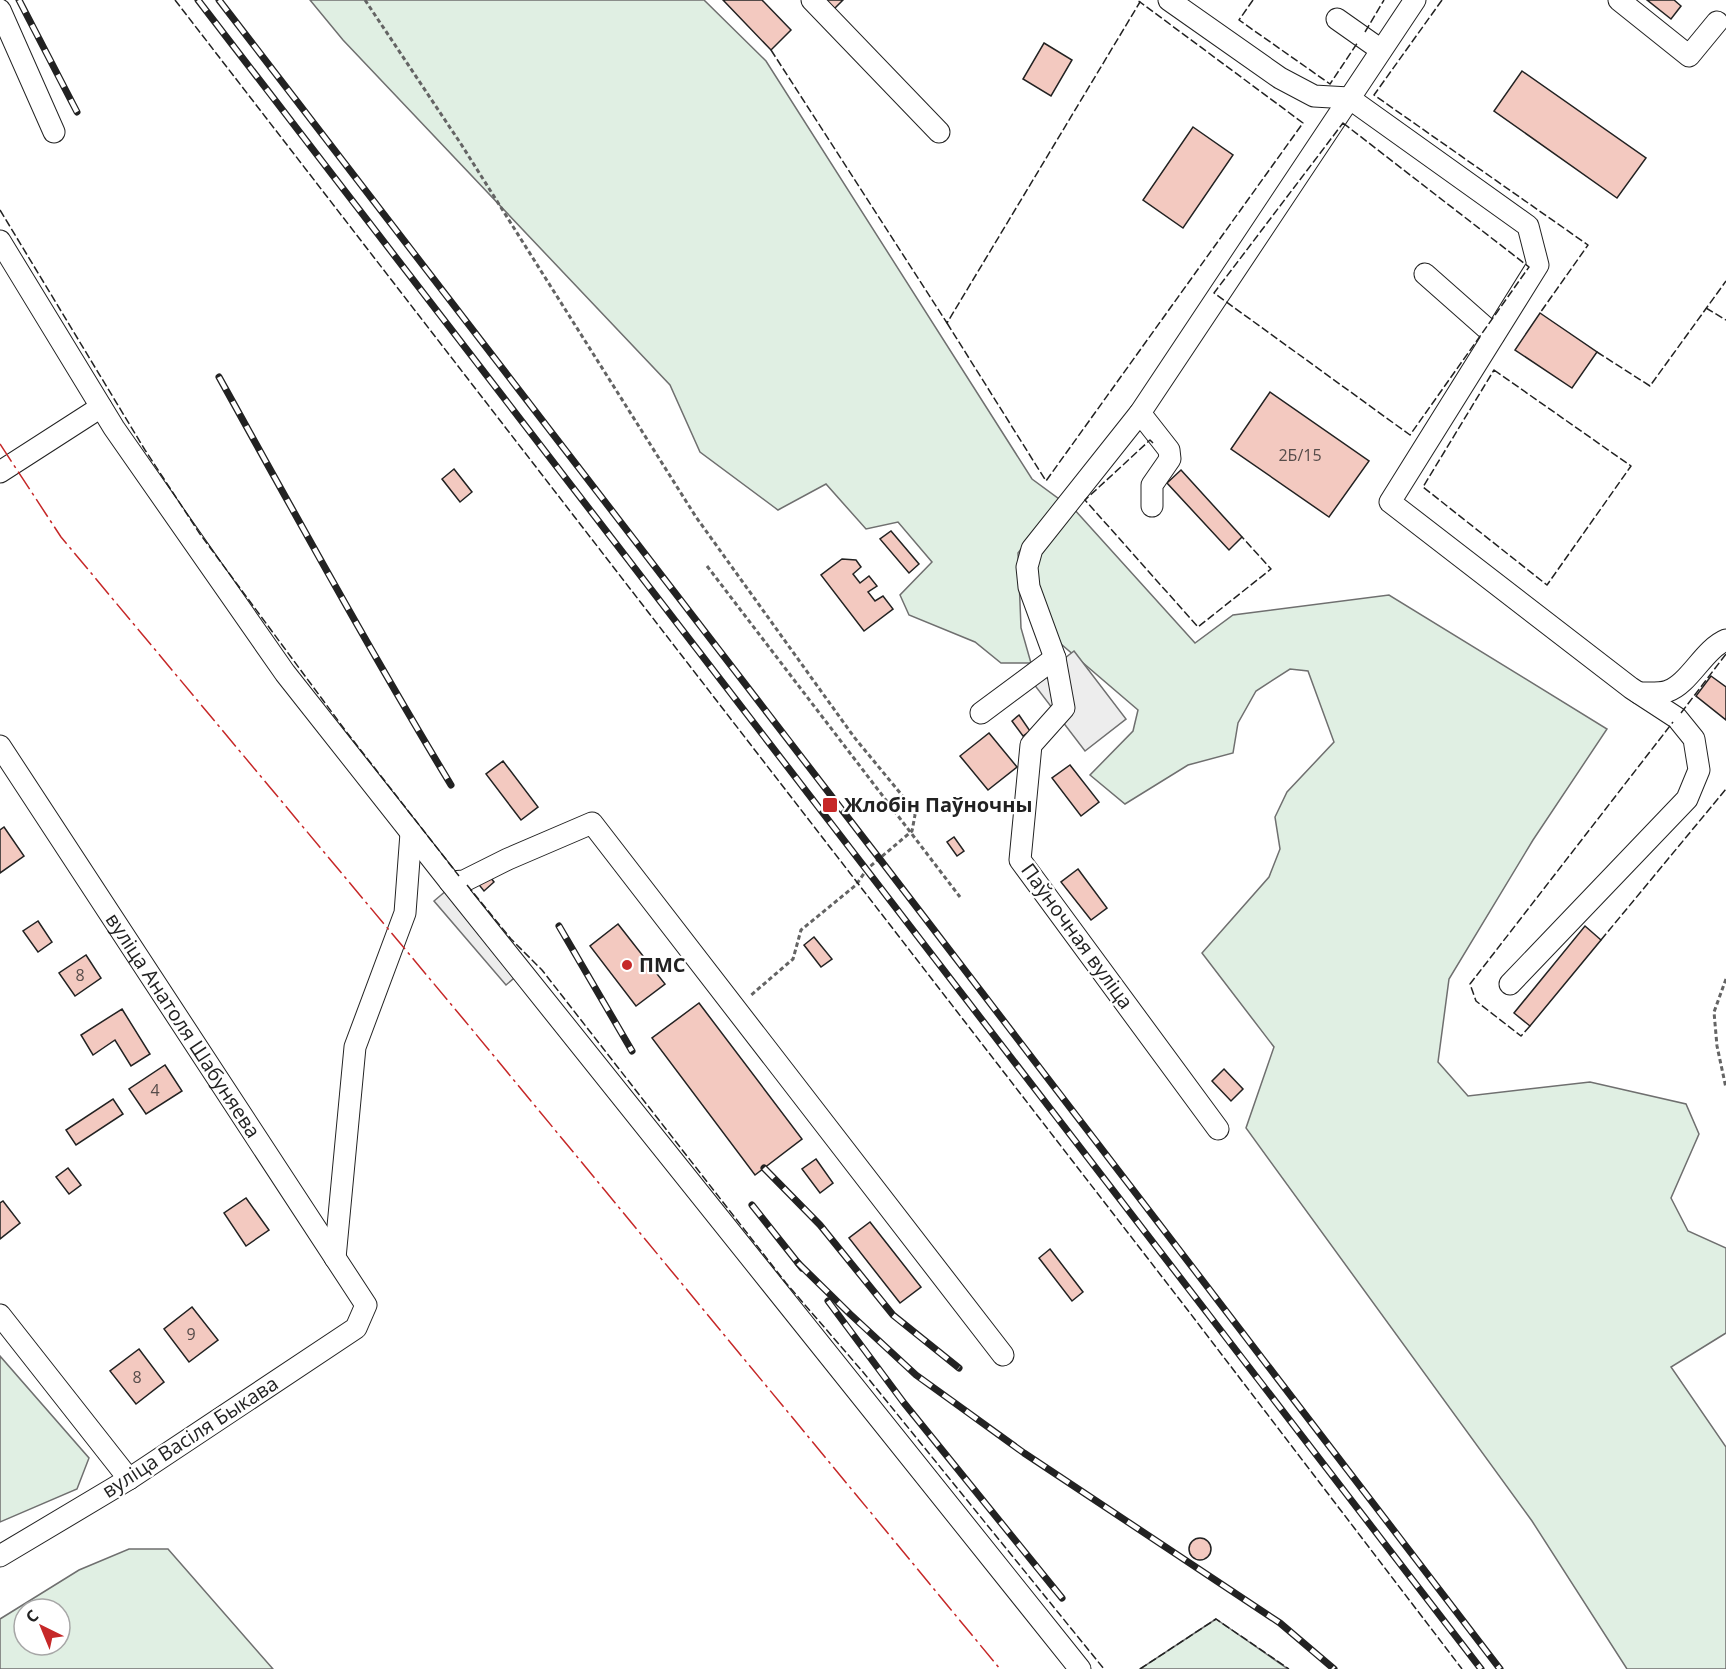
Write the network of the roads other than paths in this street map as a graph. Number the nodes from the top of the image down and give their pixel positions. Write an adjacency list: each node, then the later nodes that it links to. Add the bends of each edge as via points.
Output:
1 (812, 0): 11 (street)
2 (1169, 0): 9 (street, via 1280,78 1314,96)
3 (1415, 0): 8 (street)
4 (1619, 0): 7 (street, via 1689,56)
5 (0, 10): 10 (street)
6 (1336, 19): 8 (street)
7 (1717, 22)
8 (1381, 50): 9 (street)
9 (1349, 98): 14 (street, via 1528,226 1538,265); 16 (street)
10 (54, 132)
11 (939, 132)
12 (0, 241): 15 (street)
13 (1425, 274): 14 (street)
14 (1494, 335): 21 (street, via 1390,502)
15 (101, 407): 17 (street); 24 (street, via 285,673)
16 (1140, 413): 18 (street, via 1169,450 1170,459 1152,485); 20 (street, via 1032,549 1027,567 1029,587)
17 (0, 472)
18 (1152, 506)
19 (1726, 640): 21 (street, via 1669,691)
20 (1055, 657): 22 (street); 27 (street, Паўночная вуліца, via 1064,708 1031,745 1020,860)
21 (1639, 693): 26 (street, via 1677,718 1694,739 1699,770 1687,799)
22 (981, 713)
23 (0, 746): 28 (street, вуліца Анатоля Шабуняева)
24 (411, 833): 25 (street); 28 (street, via 405,913 355,1047)
25 (450, 882): 31 (street, via 464,881 592,823); 34 (street)
26 (1510, 984)
27 (1218, 1129)
28 (335, 1258): 29 (street, вуліца Анатоля Шабуняева)
29 (366, 1305): 32 (street, вуліца Васіля Быкава, via 356,1328)
30 (0, 1316): 32 (street)
31 (1003, 1355)
32 (129, 1479): 33 (street, вуліца Васіля Быкава)
33 (0, 1556)
34 (1080, 1669)

